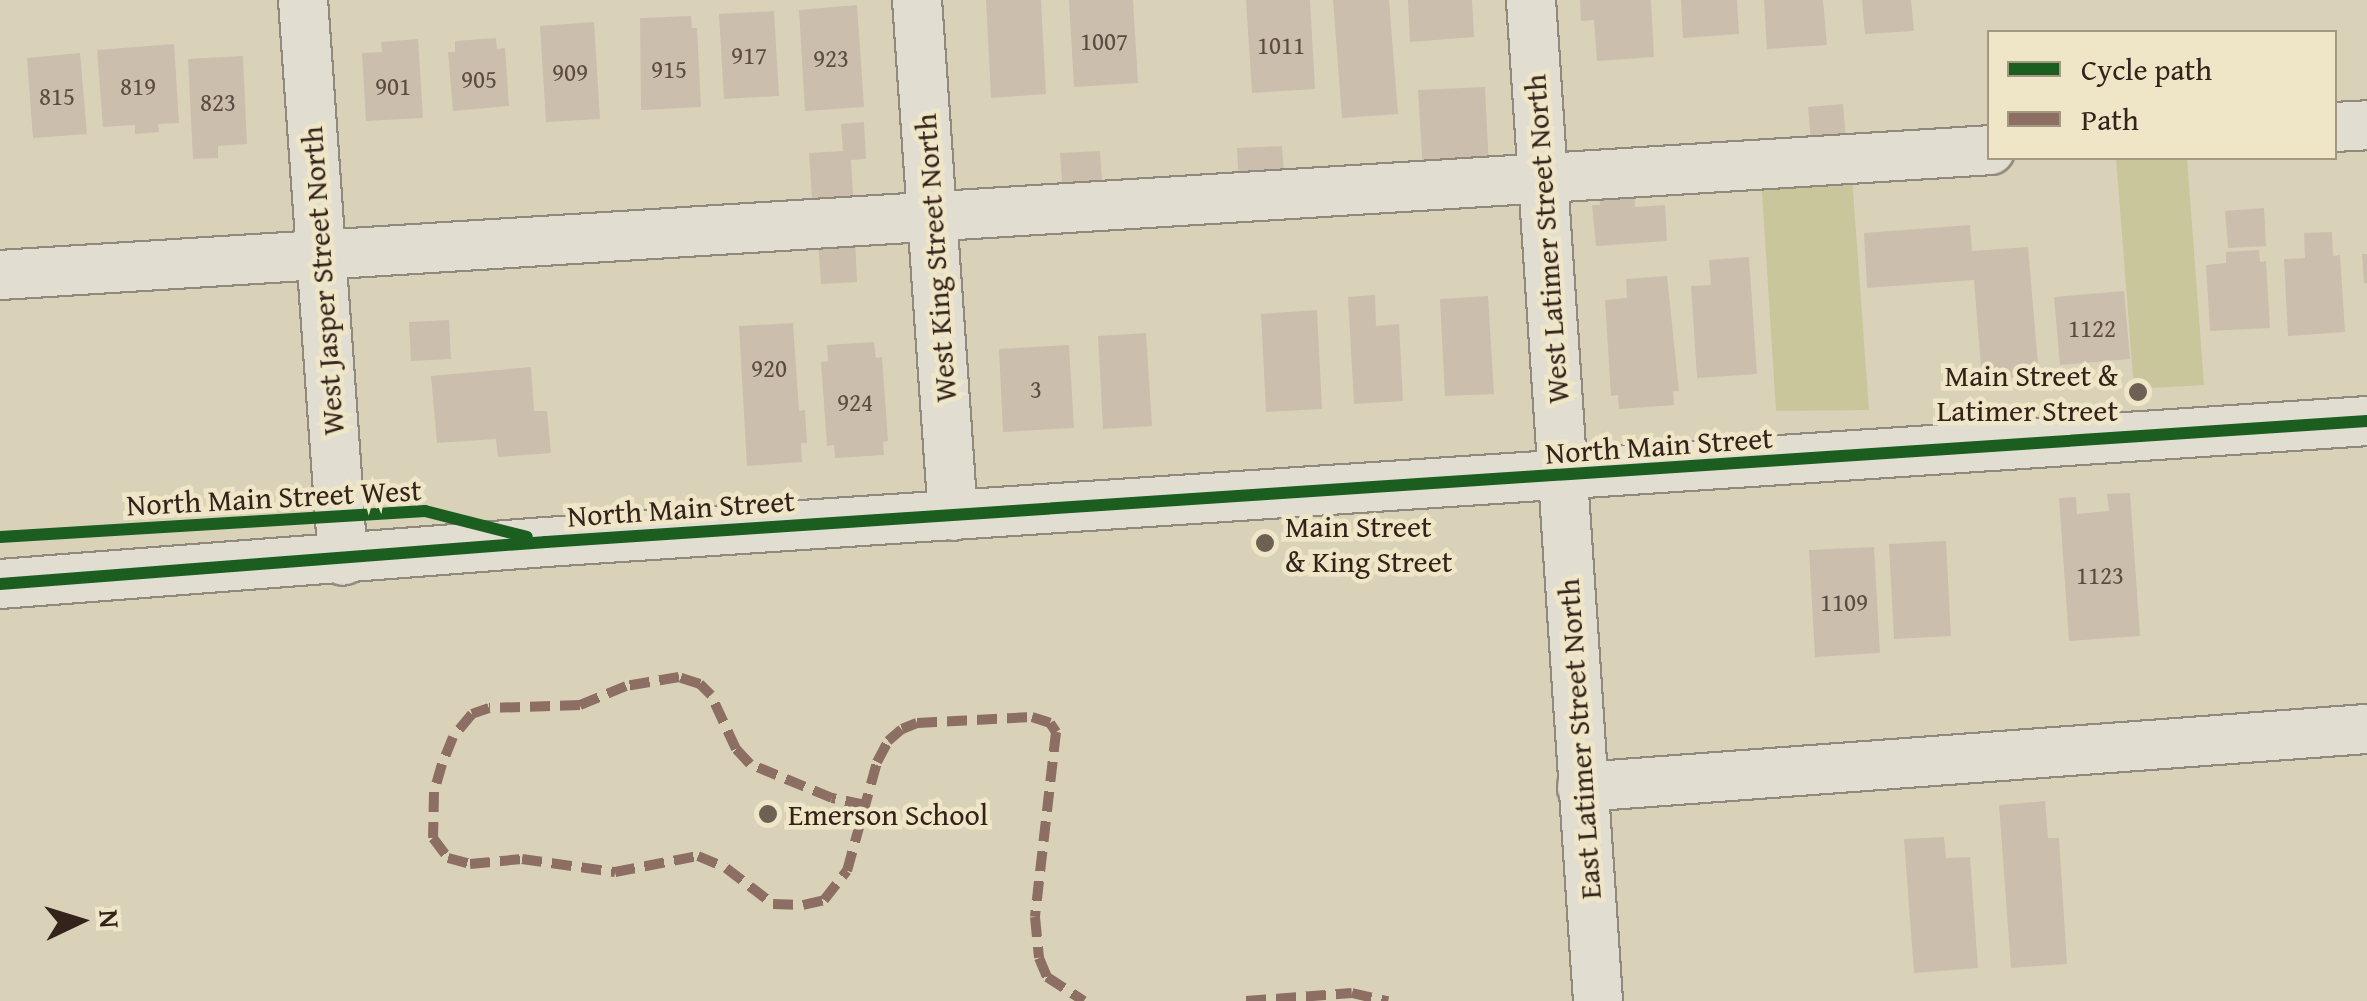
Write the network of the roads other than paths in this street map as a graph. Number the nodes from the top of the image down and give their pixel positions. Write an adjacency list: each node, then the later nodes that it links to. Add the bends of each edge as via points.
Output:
1 (303, 0): 9 (street, West Jasper Street North)
2 (917, 0): 8 (street, West King Street North)
3 (1531, 0): 7 (street, West Latimer Street North)
4 (2367, 124): 5 (street)
5 (2337, 127)
6 (1987, 150): 7 (street)
7 (1542, 181): 8 (street); 12 (street, West Latimer Street North)
8 (932, 216): 9 (street); 13 (street, West King Street North)
9 (319, 254): 10 (street); 14 (street, West Jasper Street North)
10 (0, 275)
11 (2367, 421): 12 (street, North Main Street)
12 (1561, 477): 13 (street, North Main Street); 17 (street, East Latimer Street North)
13 (954, 516): 14 (street, North Main Street)
14 (343, 561): 15 (street, North Main Street)
15 (0, 584)
16 (2367, 729): 17 (street)
17 (1582, 787): 18 (street, East Latimer Street North)
18 (1598, 1001)

